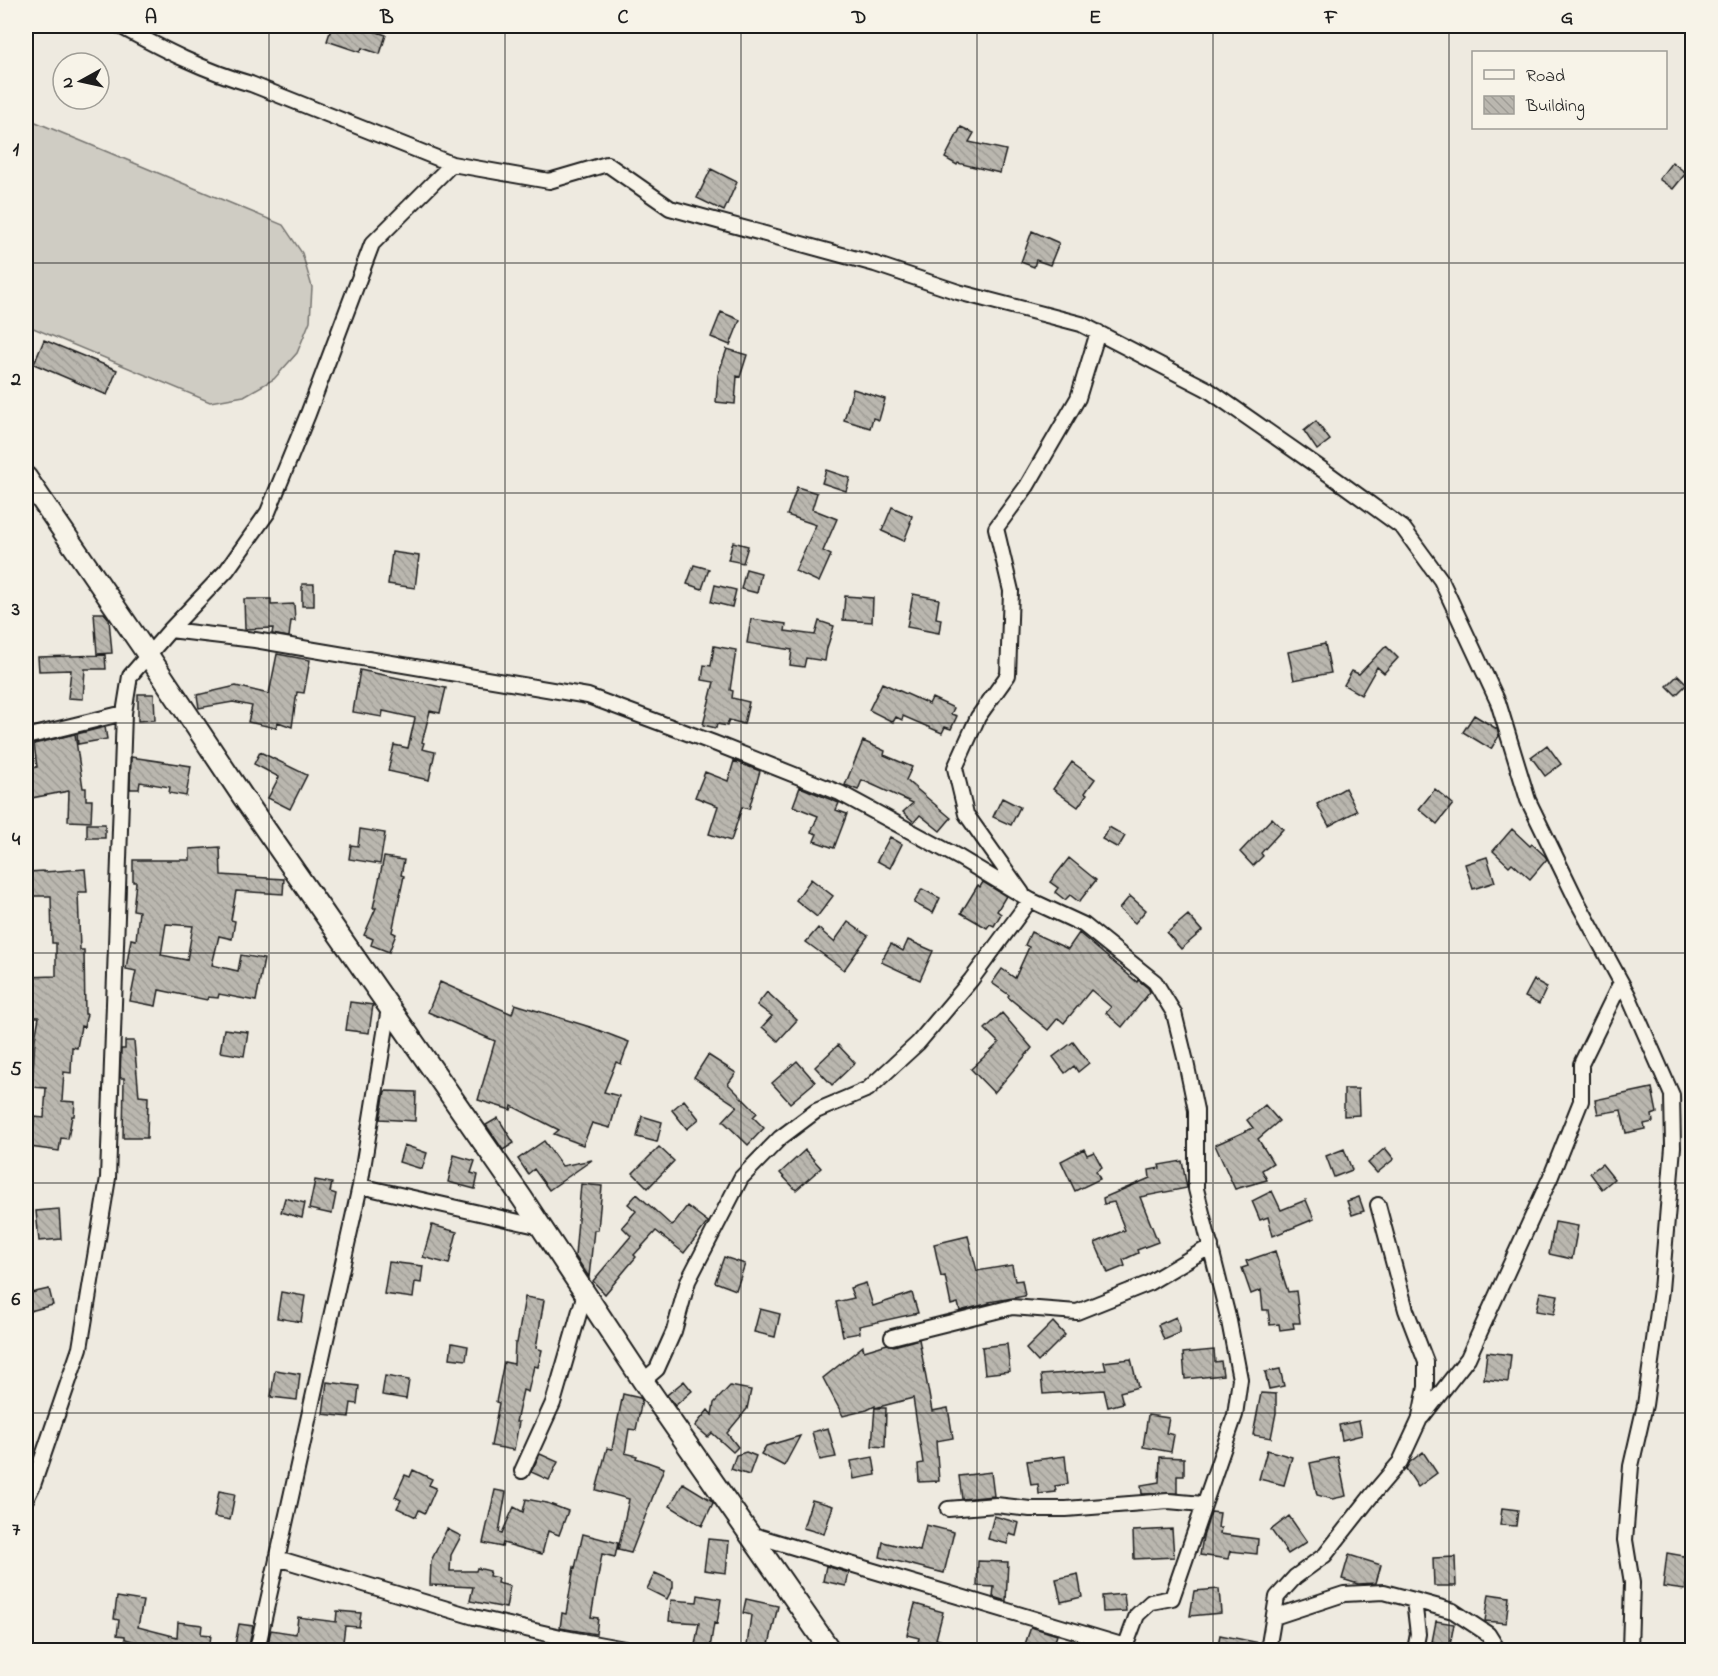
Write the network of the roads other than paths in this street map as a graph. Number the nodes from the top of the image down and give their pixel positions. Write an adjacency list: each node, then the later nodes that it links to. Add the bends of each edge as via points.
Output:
1 (120, 26): 2 (street, via 223,76)
2 (452, 164): 3 (street, via 549,181 607,164 670,208 875,264); 5 (street, via 372,244 268,512 227,570)
3 (1098, 332): 9 (street, via 1078,398 1027,486 996,528 1011,591 1008,675 978,717 955,768 966,814); 10 (street, via 1207,389 1403,528 1441,580 1462,622 1498,702 1528,800)
4 (26, 477): 6 (main road)
5 (170, 630): 6 (street); 9 (street, via 267,642 588,696 840,794)
6 (148, 655): 7 (street, via 130,676); 11 (main road)
7 (124, 713): 8 (street); 21 (street, via 108,1178 80,1348)
8 (26, 737)
9 (1027, 898): 15 (street, via 1083,925 1110,946 1155,982 1174,1013 1196,1110 1196,1190); 18 (street, via 971,981 918,1043 868,1089 816,1111 780,1138 741,1178 688,1281 674,1331 657,1369)
10 (1621, 982): 19 (street, via 1581,1064 1581,1101 1508,1270 1467,1358); 35 (street, via 1672,1095 1673,1147 1646,1405 1631,1466 1625,1540 1632,1583)
11 (389, 1008): 12 (street); 14 (main road)
12 (360, 1186): 14 (street); 25 (street)
13 (1378, 1205): 19 (street, via 1406,1310 1426,1362)
14 (541, 1227): 16 (main road)
15 (1210, 1246): 17 (street, via 1147,1284 1077,1312 1012,1307); 22 (street, via 1240,1379 1235,1415)
16 (585, 1293): 18 (main road); 20 (street, via 553,1402)
17 (892, 1337)
18 (643, 1381): 24 (main road)
19 (1419, 1421): 27 (street, via 1400,1462 1326,1555 1295,1577 1277,1597)
20 (522, 1471)
21 (26, 1499)
22 (1203, 1504): 23 (street, via 1167,1501 1066,1509); 29 (street, via 1172,1598 1151,1602 1137,1615)
23 (948, 1509)
24 (750, 1534): 28 (main road); 29 (street)
25 (277, 1558): 30 (street); 31 (street, via 474,1617)
26 (1414, 1600): 27 (street, via 1384,1592 1344,1594); 33 (street); 34 (street, via 1453,1611 1488,1634)
27 (1274, 1617): 32 (street)
28 (822, 1646)
29 (1124, 1648)
30 (257, 1650)
31 (630, 1650)
32 (1268, 1650)
33 (1416, 1650)
34 (1498, 1650)
35 (1630, 1650)

